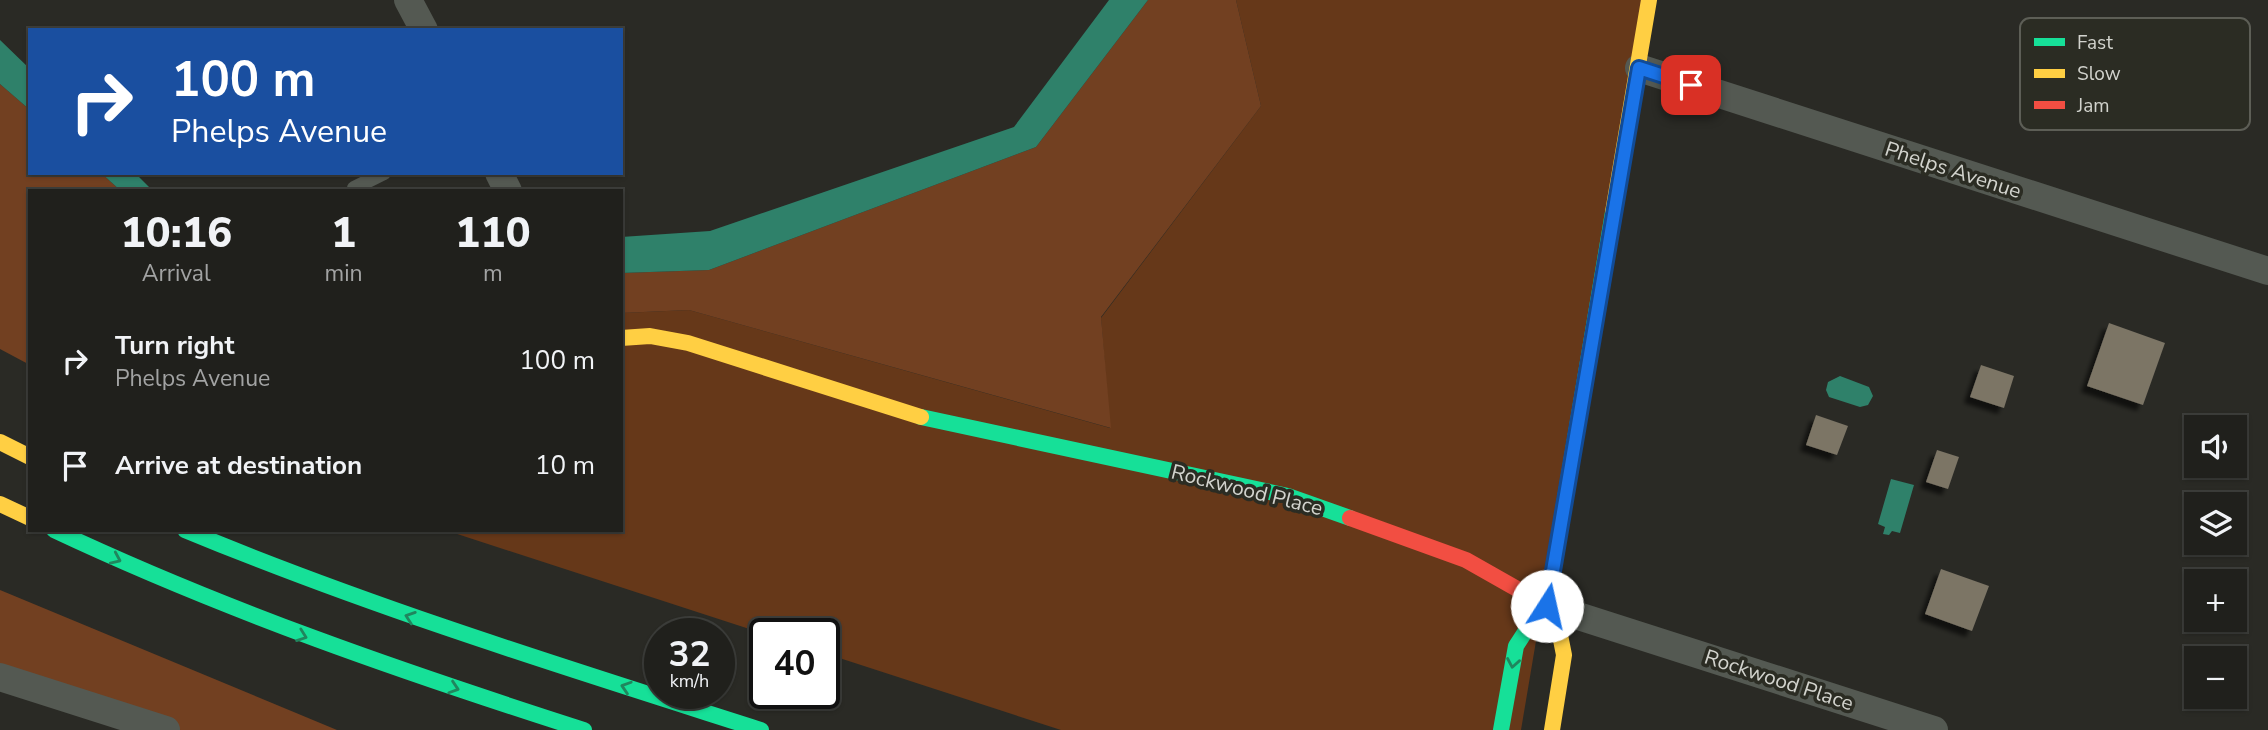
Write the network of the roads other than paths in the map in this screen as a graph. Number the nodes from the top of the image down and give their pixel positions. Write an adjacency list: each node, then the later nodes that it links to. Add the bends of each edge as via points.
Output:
1 (408, 0): 3 (street)
2 (1649, 0): 4 (main road)
3 (423, 28)
4 (1639, 68): 7 (street, Phelps Avenue); 15 (main road)
5 (380, 175): 6 (lane)
6 (354, 188)
7 (2268, 271)
8 (623, 338): 15 (main road, Rockwood Place, via 669,338 928,419 1288,496 1466,560)
9 (0, 442): 10 (main road)
10 (28, 456)
11 (0, 504): 12 (main road)
12 (28, 517)
13 (58, 532): 18 (main road, one-way to 18, via 186,590 306,637)
14 (190, 532): 19 (main road, one-way to 14, via 382,607)
15 (1547, 606): 20 (main road, one-way to 20, via 1516,646); 21 (main road, via 1564,655); 22 (street, Rockwood Place)
16 (0, 677): 17 (street)
17 (166, 730)
18 (583, 730)
19 (761, 730)
20 (1501, 730)
21 (1552, 730)
22 (1934, 730)

